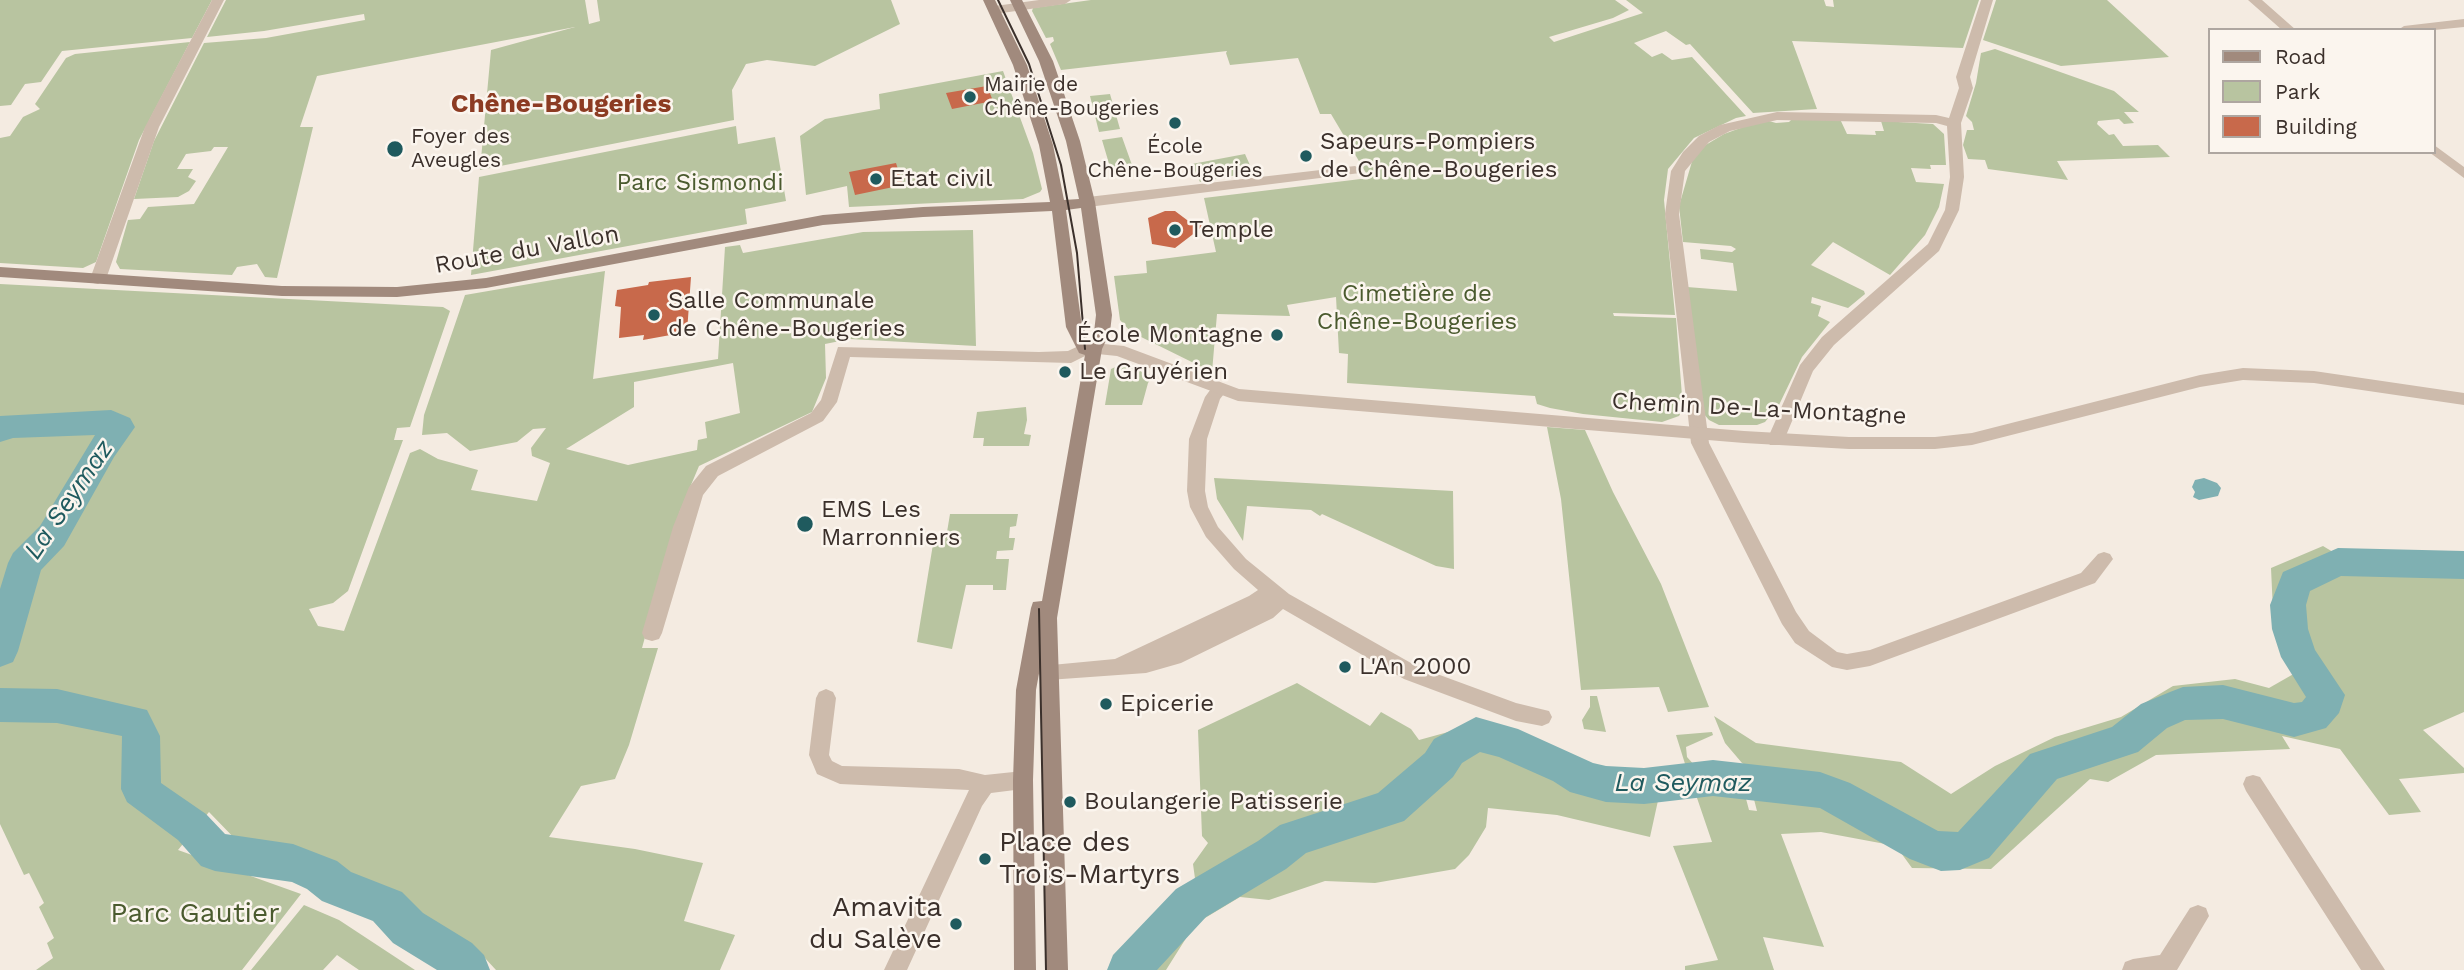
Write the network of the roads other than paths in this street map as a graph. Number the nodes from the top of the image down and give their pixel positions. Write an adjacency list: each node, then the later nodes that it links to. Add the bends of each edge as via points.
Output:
1 (218, 0): 17 (street, via 152,127)
2 (1065, 0): 5 (street)
3 (1987, 0): 10 (street)
4 (2253, 0): 8 (street)
5 (1017, 3): 6 (street); 14 (main road, via 1060,97)
6 (992, 5): 15 (main road, via 1036,110)
7 (2464, 23): 9 (street)
8 (2288, 28)
9 (2421, 28)
10 (1954, 123): 21 (street, via 1924,118 1777,116 1725,128 1688,155 1678,171 1672,214); 22 (street, via 1952,209 1934,247 1828,341 1806,369)
11 (2436, 151): 13 (street)
12 (1355, 170): 14 (street)
13 (2464, 174)
14 (1088, 202): 15 (main road, Route du Vallon); 18 (main road, via 1104,314 1102,332)
15 (1059, 206): 17 (main road, Route du Vallon, via 823,220 486,283 419,291 282,291); 18 (main road, via 1074,327)
16 (0, 272): 17 (main road, Route du Vallon)
17 (98, 279)
18 (1089, 349): 19 (street, Chemin De-La-Montagne, via 1118,350); 25 (street, via 1071,357 1039,358 844,351 829,402 817,416 712,471 695,492); 26 (main road, via 1048,618); 29 (main road, via 1026,690)
19 (1219, 390): 21 (street, Chemin De-La-Montagne, via 1251,397); 24 (street, via 1198,439 1199,507 1220,542)
20 (2464, 399): 22 (street, Chemin De-La-Montagne, via 2314,377 2243,374 1972,439 1889,443)
21 (1697, 433): 22 (street, Chemin De-La-Montagne); 23 (street, via 1789,618 1802,637 1832,659 1847,662 1896,649 2088,578)
22 (1776, 440)
23 (2104, 559)
24 (1276, 595): 26 (street, via 1266,612 1174,657 1146,665); 28 (street, via 1411,673 1516,712)
25 (652, 633)
26 (1048, 672): 35 (main road)
27 (826, 698): 30 (street, via 818,755 824,767 840,775 959,778)
28 (1542, 717)
29 (1023, 780): 30 (street); 34 (main road)
30 (985, 784): 33 (street)
31 (2253, 784): 37 (street)
32 (2197, 916): 36 (street, via 2166,966)
33 (895, 970)
34 (1025, 970)
35 (1057, 970)
36 (2133, 970)
37 (2374, 970)

